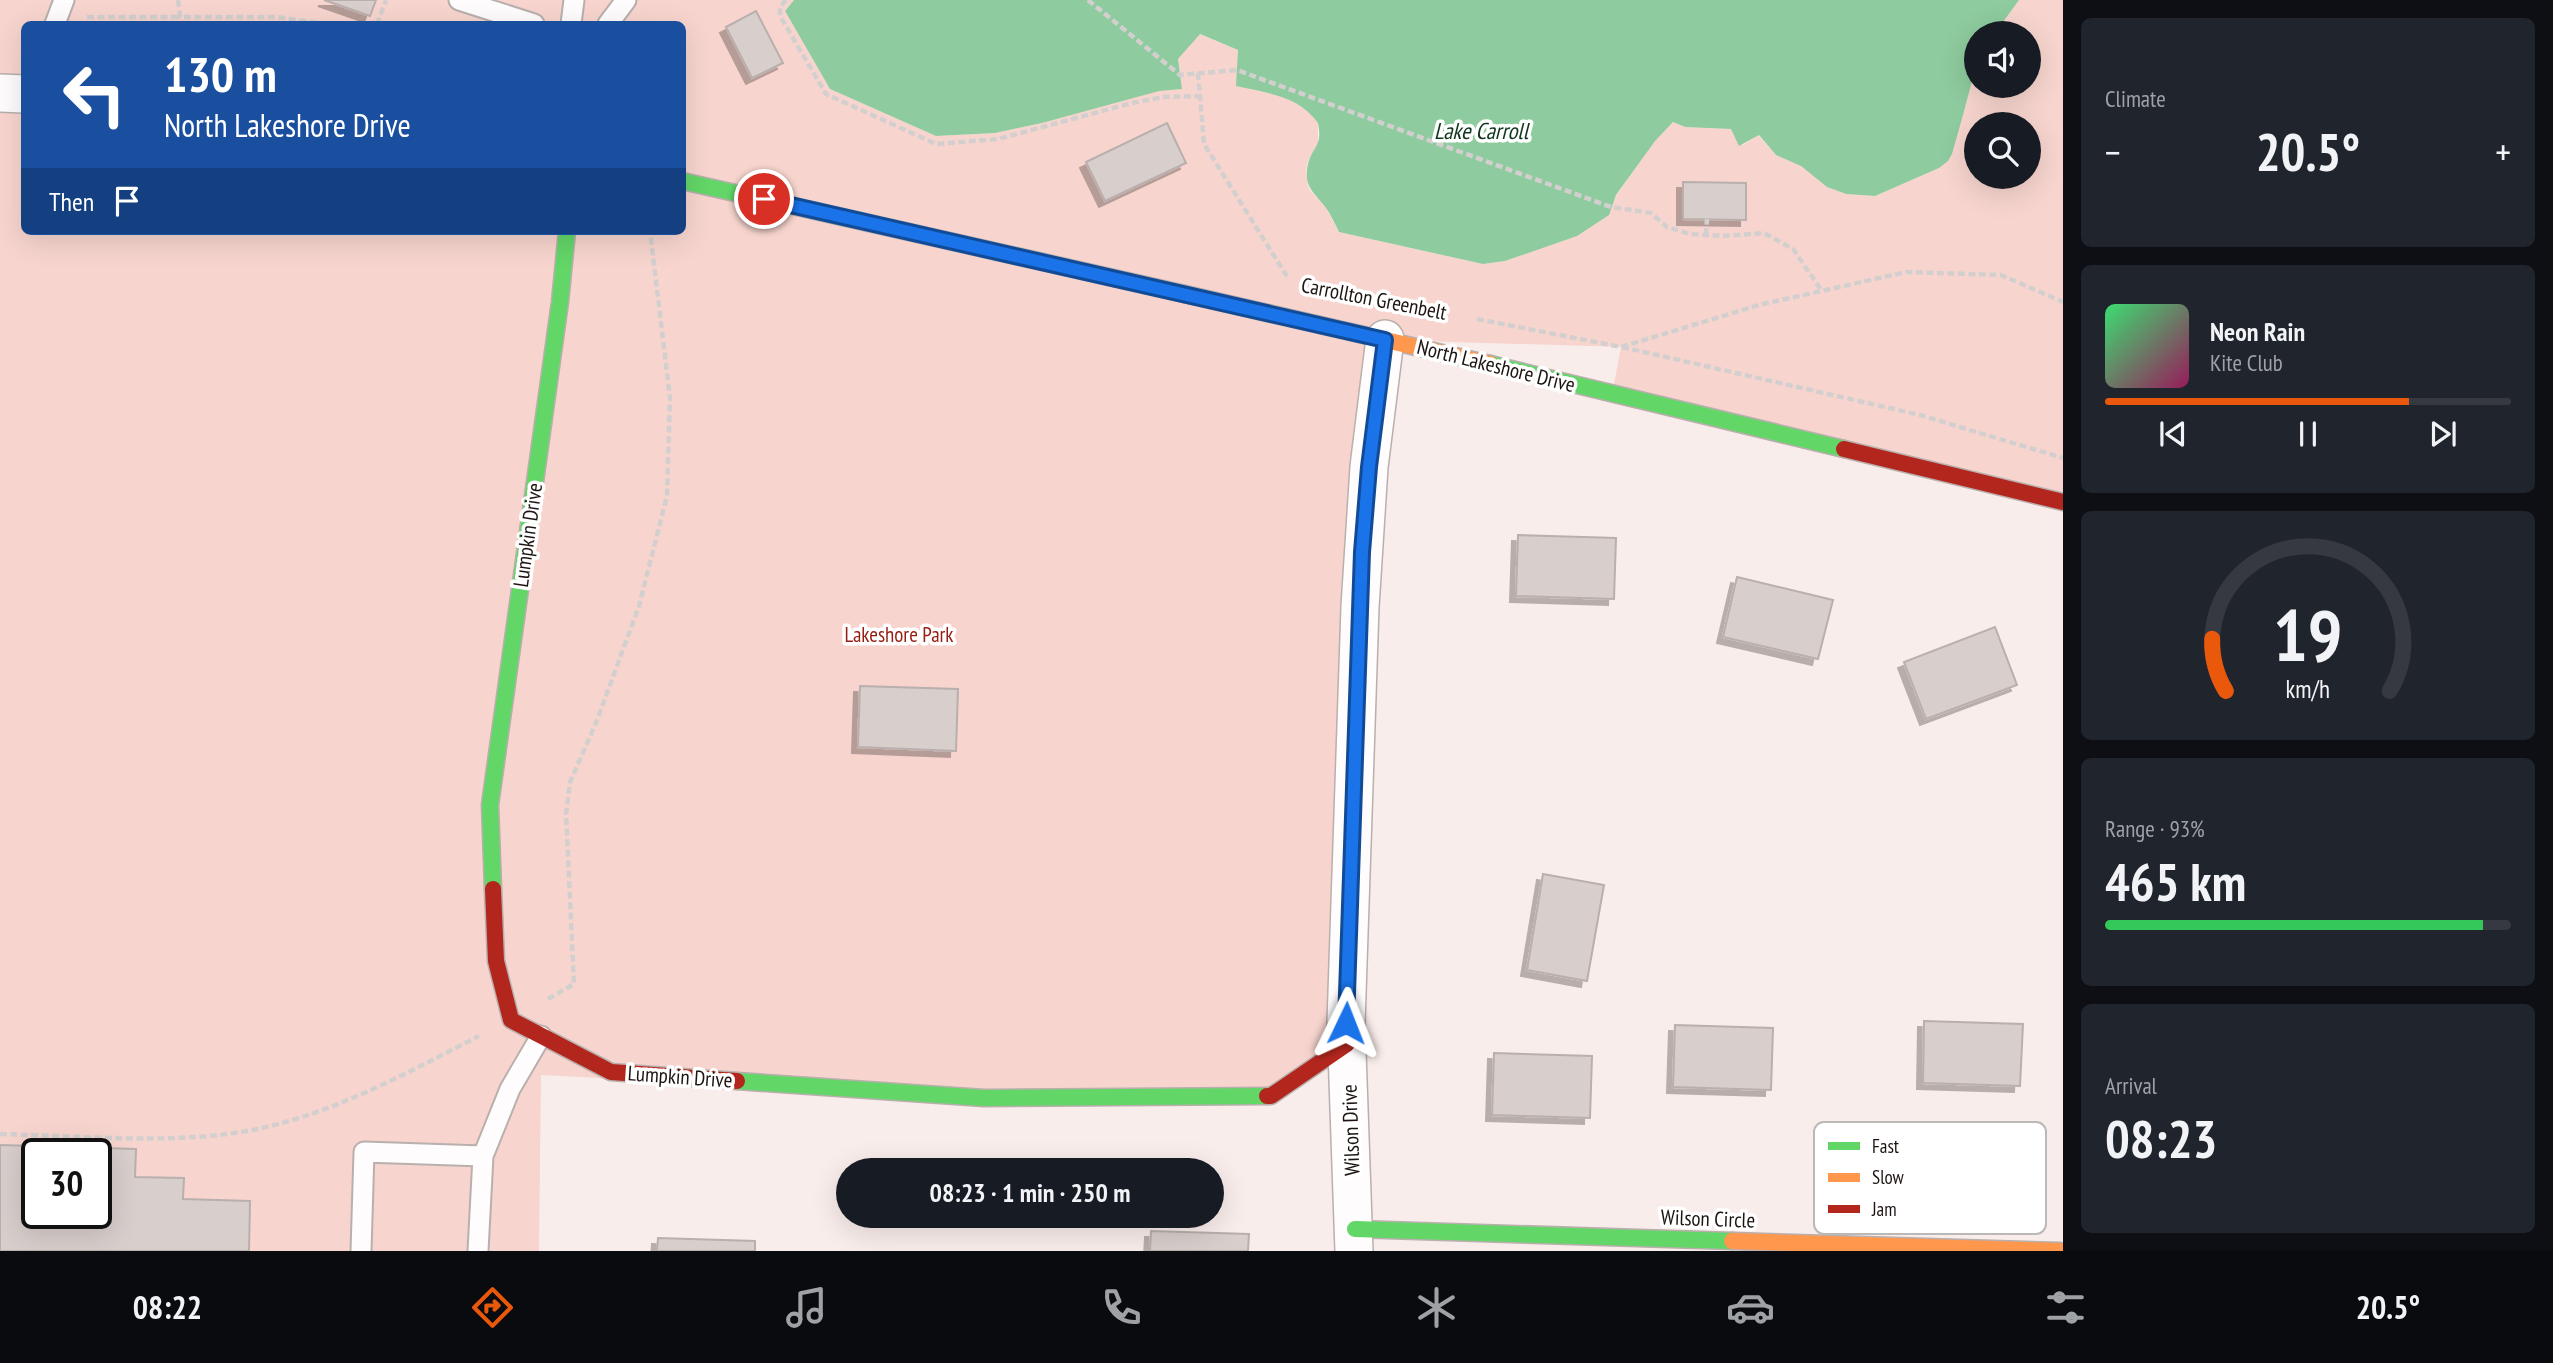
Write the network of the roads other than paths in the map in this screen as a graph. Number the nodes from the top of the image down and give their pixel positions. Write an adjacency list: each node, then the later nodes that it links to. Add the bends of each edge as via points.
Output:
1 (64, 0): 5 (lane)
2 (459, 0): 6 (lane)
3 (574, 0): 7 (lane)
4 (626, 0): 8 (lane)
5 (56, 21)
6 (525, 21)
7 (571, 21)
8 (610, 21)
9 (0, 93): 10 (street)
10 (21, 94)
11 (686, 182): 13 (street, North Lakeshore Drive)
12 (568, 235): 15 (street, Lumpkin Drive, via 490,805 496,961 511,1020)
13 (1385, 340): 14 (street, North Lakeshore Drive); 16 (street, Wilson Drive, via 1362,552)
14 (2063, 502)
15 (541, 1036): 16 (street, Lumpkin Drive, via 611,1073 984,1098 1271,1096); 17 (lane, via 510,1089)
16 (1347, 1044): 18 (street, Wilson Drive)
17 (482, 1156): 19 (lane, via 364,1152); 20 (lane)
18 (1354, 1240): 21 (street, Wilson Circle)
19 (361, 1251)
20 (478, 1251)
21 (2060, 1251)

